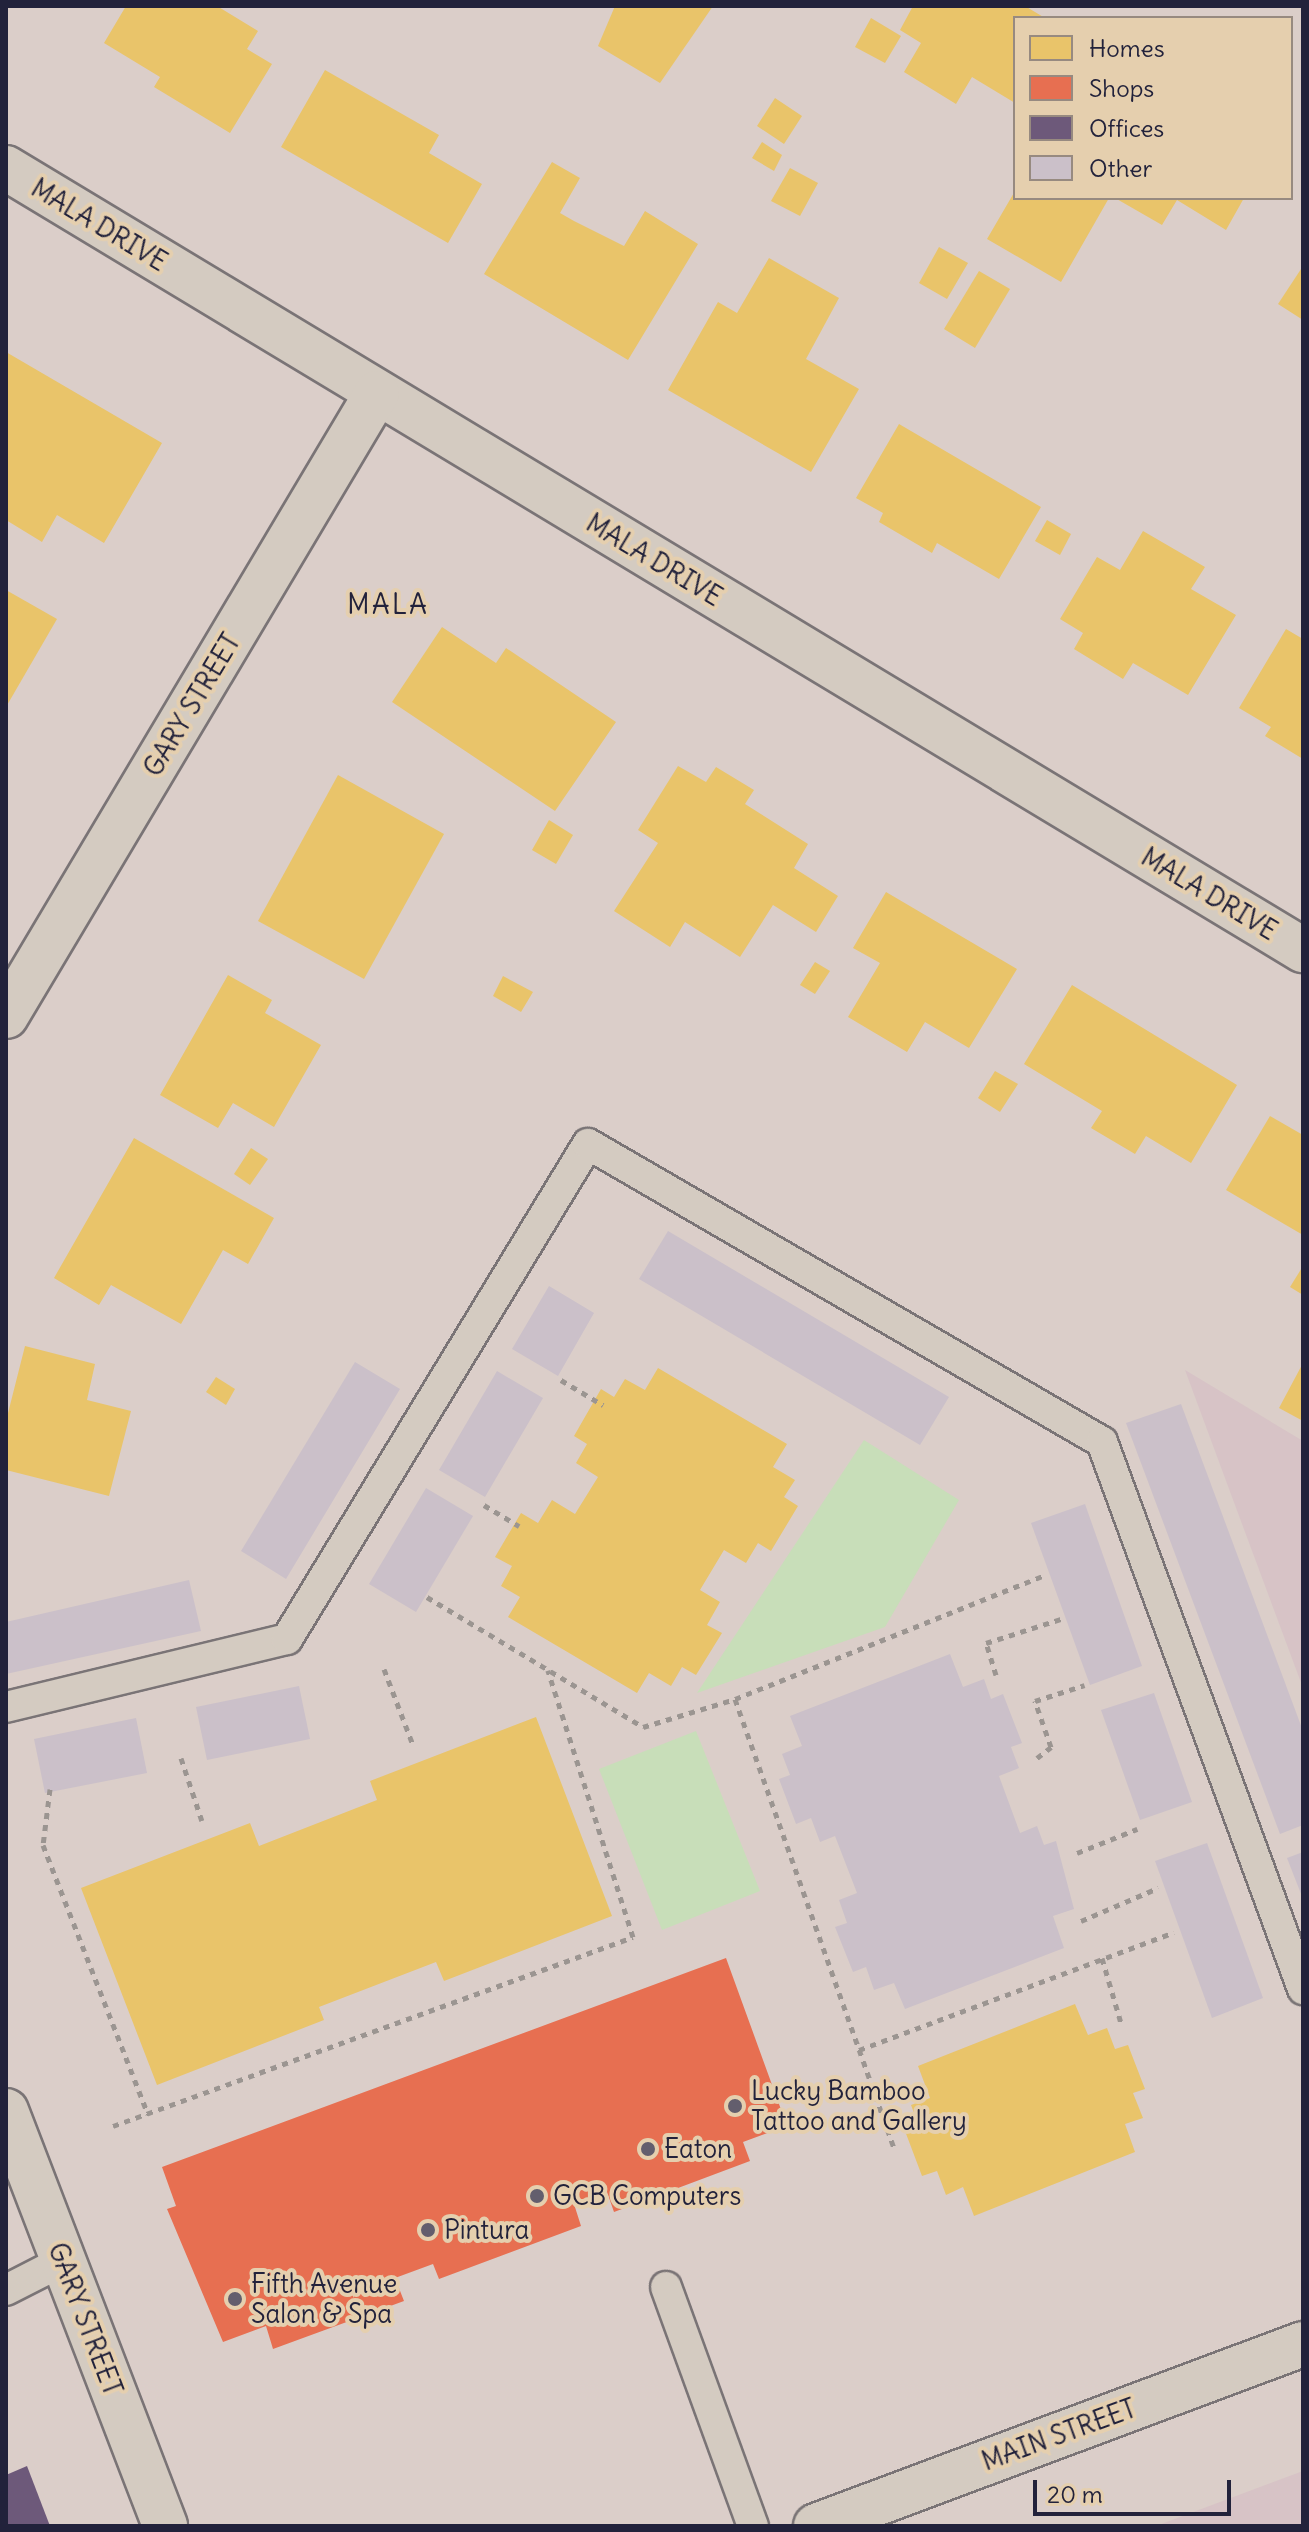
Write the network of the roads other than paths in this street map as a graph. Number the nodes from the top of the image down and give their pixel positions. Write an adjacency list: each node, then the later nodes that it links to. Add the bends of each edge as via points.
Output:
1 (6, 168): 2 (street, MALA DRIVE)
2 (377, 393): 3 (street, MALA DRIVE); 4 (street, GARY STREET)
3 (1303, 950)
4 (6, 1016)
5 (6, 1707): 6 (lane, via 287,1639 588,1144 1102,1442)
6 (1303, 1989)
7 (6, 2111): 8 (street, GARY STREET)
8 (63, 2261): 10 (lane); 12 (street, GARY STREET)
9 (666, 2287): 13 (lane)
10 (6, 2290)
11 (1303, 2344): 14 (street, MAIN STREET)
12 (165, 2526)
13 (753, 2526)
14 (816, 2526)

